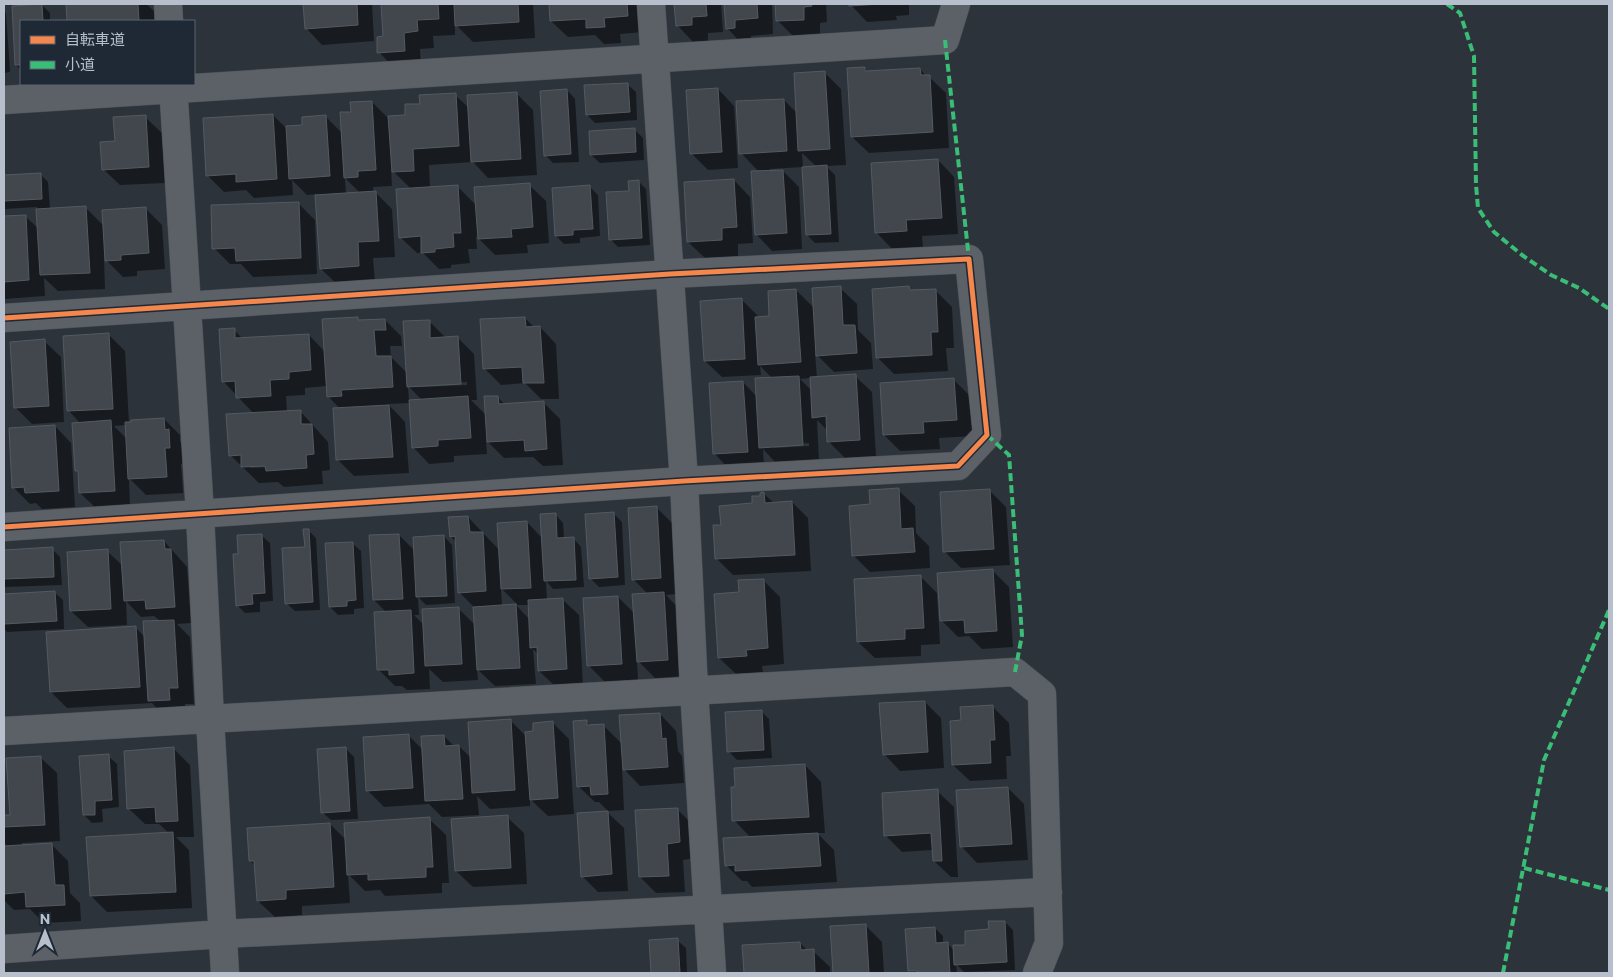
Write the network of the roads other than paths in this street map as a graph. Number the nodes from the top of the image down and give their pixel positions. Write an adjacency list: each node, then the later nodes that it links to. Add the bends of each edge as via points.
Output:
1 (168, 4): 4 (street)
2 (651, 4): 5 (street)
3 (956, 4): 5 (street, via 945,40)
4 (169, 20)
5 (654, 59): 6 (street); 8 (street)
6 (174, 87): 7 (street); 9 (street)
7 (4, 100)
8 (670, 274): 9 (street); 11 (street); 11 (street, via 969,259 987,435 958,466)
9 (186, 306): 10 (street); 12 (street)
10 (4, 318)
11 (684, 482): 12 (street); 14 (street)
12 (200, 514): 13 (street); 15 (street)
13 (4, 527)
14 (694, 690): 15 (street); 17 (street, via 1015,672 1042,694); 18 (street)
15 (210, 719): 16 (street); 19 (street)
16 (4, 731)
17 (1048, 892): 18 (street); 23 (street, via 1049,942)
18 (708, 908): 19 (street); 22 (street)
19 (223, 934): 20 (street); 21 (street)
20 (4, 949)
21 (225, 973)
22 (712, 973)
23 (1037, 973)

